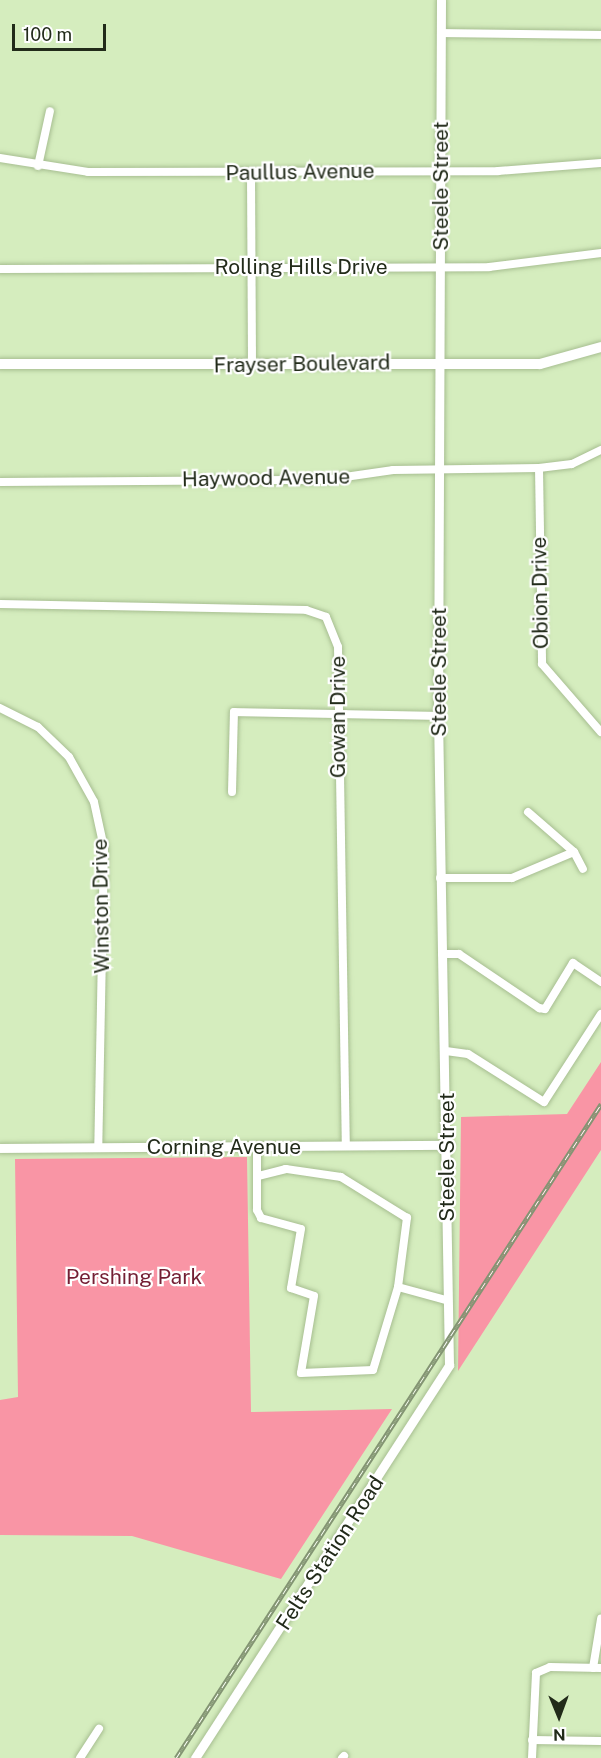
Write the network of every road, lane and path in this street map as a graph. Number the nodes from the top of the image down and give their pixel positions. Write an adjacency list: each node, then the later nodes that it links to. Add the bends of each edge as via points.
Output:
1 (441, 0): 2 (street, Steele Street)
2 (441, 33): 3 (street); 8 (street, Steele Street)
3 (601, 35)
4 (50, 111): 7 (street)
5 (0, 158): 7 (street, Paullus Avenue)
6 (601, 163): 8 (street, Paullus Avenue)
7 (38, 165): 9 (street, Paullus Avenue, via 88,172)
8 (441, 171): 9 (street, Paullus Avenue); 12 (street, Steele Street)
9 (251, 173): 11 (street)
10 (601, 253): 12 (street, Rolling Hills Drive, via 489,267)
11 (251, 267): 12 (street, Rolling Hills Drive); 13 (street, Rolling Hills Drive); 17 (street)
12 (441, 267): 15 (street, Steele Street)
13 (0, 269)
14 (601, 347): 15 (main road, Frayser Boulevard, via 540,364)
15 (439, 363): 17 (main road, Frayser Boulevard); 19 (street, Steele Street)
16 (0, 364): 17 (main road, Frayser Boulevard)
17 (252, 366)
18 (601, 450): 20 (street, Haywood Avenue, via 572,464)
19 (441, 468): 20 (street, Haywood Avenue); 21 (street, Haywood Avenue, via 324,480); 25 (street, Steele Street)
20 (539, 468): 26 (street, Obion Drive, via 542,664)
21 (0, 482)
22 (0, 604): 24 (street, Gowan Drive, via 306,610 326,617 334,633)
23 (0, 708): 39 (street, Winston Drive, via 38,727 69,757 94,802 104,848)
24 (337, 715): 25 (street); 27 (street, via 234,712); 38 (street, Gowan Drive)
25 (438, 716): 31 (street, Steele Street)
26 (601, 732)
27 (232, 792)
28 (528, 812): 29 (street)
29 (574, 852): 30 (street); 31 (street, via 542,870 512,878)
30 (583, 869)
31 (440, 878): 32 (street, Steele Street)
32 (442, 954): 33 (street, via 459,954 539,1008 545,1009 573,963); 35 (street, Steele Street)
33 (601, 982)
34 (601, 1014): 35 (street, via 544,1102 468,1054)
35 (446, 1051): 36 (street, Steele Street)
36 (448, 1145): 38 (street, Corning Avenue); 43 (street, Steele Street)
37 (257, 1146): 38 (street, Corning Avenue); 39 (street, Corning Avenue); 41 (street)
38 (346, 1146)
39 (98, 1147): 40 (street, Corning Avenue)
40 (0, 1148)
41 (258, 1176): 42 (street, via 286,1169 341,1177 407,1218); 42 (street, via 261,1218 301,1229 291,1288 315,1296 301,1373 373,1371)
42 (398, 1287): 43 (street)
43 (446, 1300): 44 (street, Steele Street)
44 (447, 1343): 51 (street, Felts Station Road, via 449,1365 434,1395)
45 (601, 1619): 46 (street)
46 (597, 1668): 48 (street, via 550,1667 537,1673)
47 (99, 1729): 50 (street)
48 (532, 1740): 49 (street); 52 (street)
49 (601, 1742)
50 (80, 1758)
51 (195, 1758)
52 (532, 1758)

